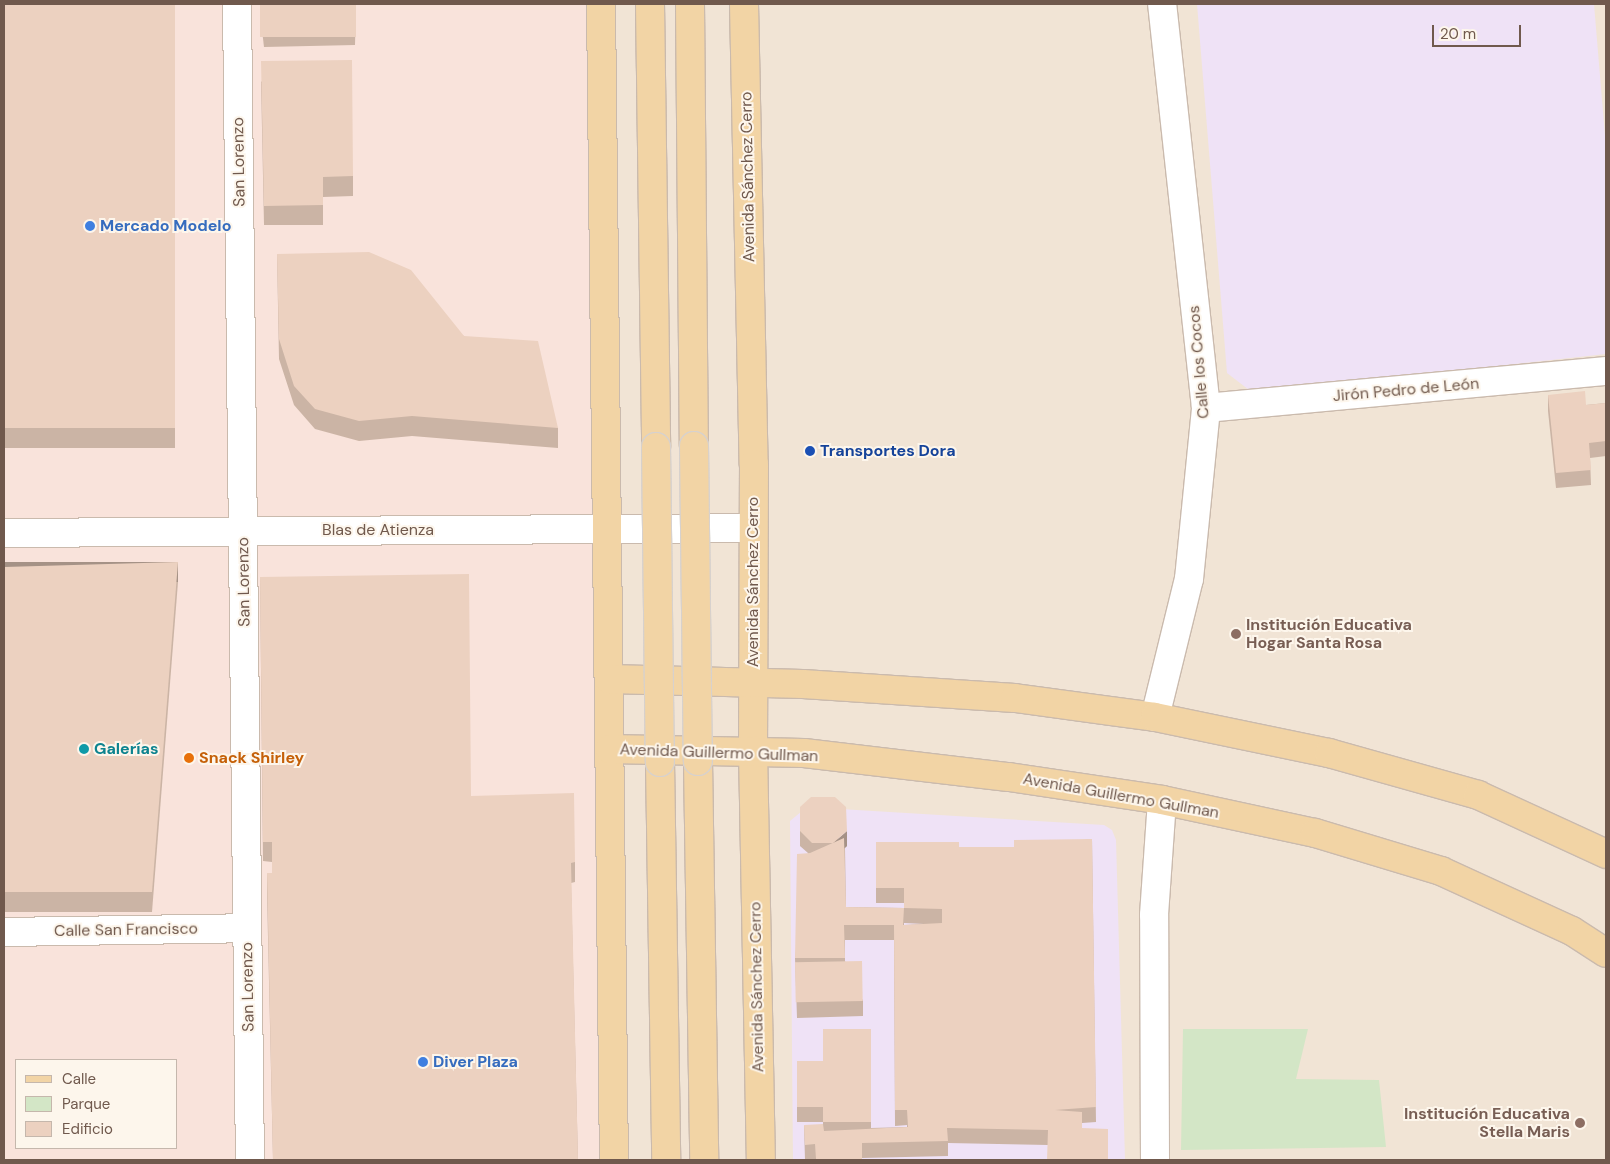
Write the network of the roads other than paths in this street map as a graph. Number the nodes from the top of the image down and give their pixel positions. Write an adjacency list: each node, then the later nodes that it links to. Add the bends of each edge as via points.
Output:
1 (237, 4): 11 (street, San Lorenzo)
2 (601, 4): 10 (main road)
3 (650, 4): 25 (main road, bridge)
4 (690, 4): 26 (main road, bridge)
5 (744, 4): 9 (main road, Avenida Sánchez Cerro)
6 (1162, 4): 8 (street, Calle los Cocos)
7 (1606, 371): 8 (street, Jirón Pedro de León)
8 (1206, 408): 15 (street, Calle los Cocos, via 1189,580)
9 (753, 528): 10 (street, Blas de Atienza); 14 (main road, Avenida Sánchez Cerro)
10 (607, 529): 11 (street, Blas de Atienza); 13 (main road)
11 (243, 531): 12 (street, Blas de Atienza); 20 (street, San Lorenzo)
12 (4, 532)
13 (609, 679): 14 (main road); 16 (main road)
14 (753, 683): 15 (main road, via 1016,698); 17 (main road, Avenida Sánchez Cerro)
15 (1155, 717): 19 (main road, via 1329,754 1478,795)
16 (610, 749): 17 (main road, Avenida Guillermo Gullman); 24 (main road)
17 (753, 750): 18 (main road, Avenida Guillermo Gullman, via 1009,777); 27 (main road, Avenida Sánchez Cerro)
18 (1162, 800): 22 (main road, Avenida Guillermo Gullman, via 1314,833 1441,871 1572,931); 28 (street, via 1154,915)
19 (1606, 854)
20 (247, 928): 21 (street, Calle San Francisco); 23 (street, San Lorenzo)
21 (4, 932)
22 (1606, 953)
23 (250, 1160)
24 (614, 1160)
25 (666, 1160)
26 (704, 1160)
27 (760, 1160)
28 (1155, 1160)

